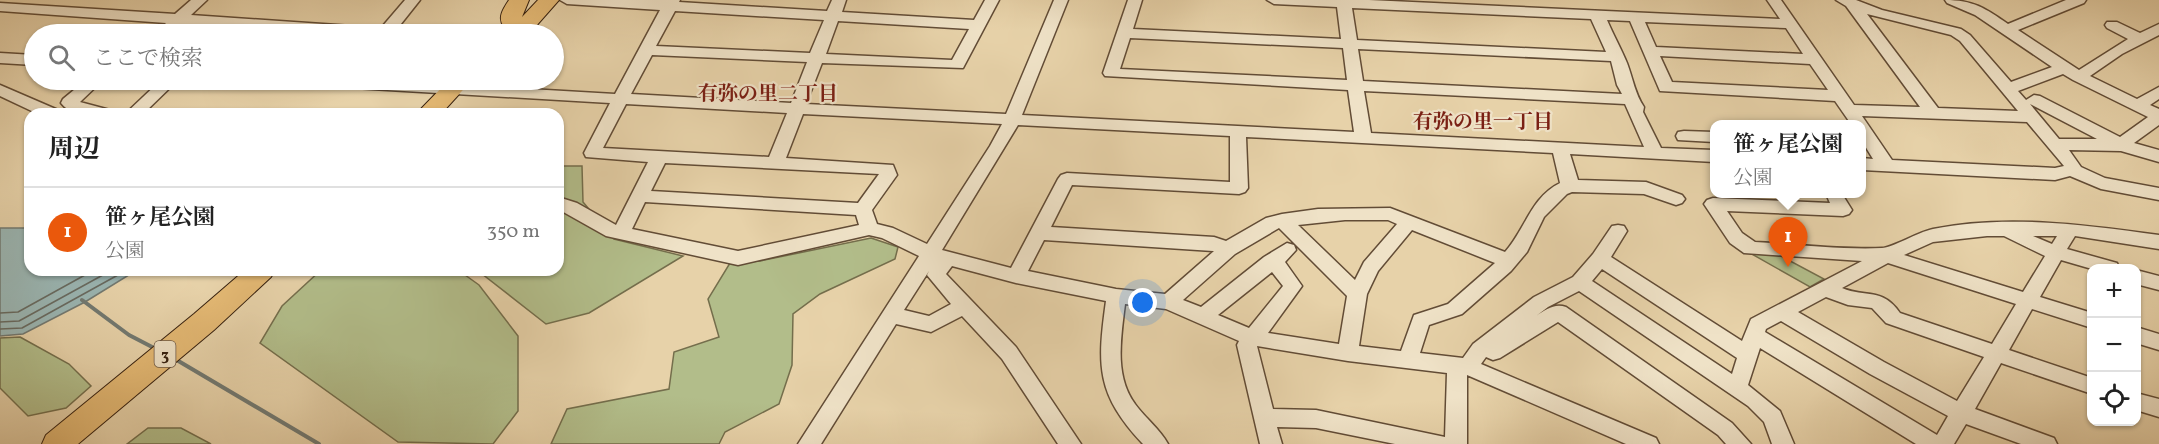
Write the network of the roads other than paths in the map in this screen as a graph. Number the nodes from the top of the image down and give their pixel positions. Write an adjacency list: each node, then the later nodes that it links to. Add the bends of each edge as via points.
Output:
1 (201, 0): 23 (street)
2 (413, 0): 26 (street)
3 (519, 0): 27 (highway)
4 (531, 0): 28 (highway)
5 (549, 0): 29 (highway)
6 (567, 0): 17 (street)
7 (838, 0): 20 (street)
8 (992, 0): 32 (street)
9 (1061, 0): 69 (street)
10 (1136, 0): 34 (street)
11 (1274, 0): 18 (street)
12 (1605, 0): 21 (street)
13 (1774, 0): 30 (street)
14 (1952, 0): 33 (street)
15 (2070, 1): 33 (street)
16 (1847, 2): 47 (street, via 1956,32); 66 (street)
17 (671, 3): 20 (street); 37 (street)
18 (1344, 3): 21 (street); 36 (street)
19 (0, 7): 23 (street)
20 (832, 16): 32 (street); 41 (street)
21 (1605, 16): 22 (street); 39 (street)
22 (1636, 17): 30 (street); 38 (street)
23 (179, 19): 24 (street); 25 (street)
24 (173, 24)
25 (248, 24)
26 (393, 24)
27 (510, 24)
28 (515, 24)
29 (519, 24)
30 (1790, 24): 43 (street)
31 (2112, 25): 35 (street)
32 (980, 26): 41 (street, via 957,65)
33 (2008, 29): 44 (street)
34 (1125, 33): 36 (street); 46 (street, via 1111,73)
35 (2151, 36): 45 (street)
36 (1350, 44): 39 (street); 46 (street)
37 (646, 50): 41 (street); 55 (street)
38 (1651, 51): 43 (street); 58 (street, via 1666,87)
39 (1616, 57): 56 (street)
40 (0, 58): 42 (street)
41 (816, 58): 65 (street)
42 (24, 59)
43 (1814, 59): 58 (street)
44 (2063, 68): 45 (street); 47 (street)
45 (2079, 77): 59 (street)
46 (1355, 86): 56 (street); 74 (street)
47 (2008, 89): 67 (street)
48 (0, 90): 60 (street)
49 (84, 90): 61 (street, via 69,103)
50 (159, 90): 62 (street)
51 (459, 90): 63 (highway)
52 (462, 90): 64 (highway)
53 (520, 90): 55 (street)
54 (2159, 92): 59 (street)
55 (620, 99): 65 (street); 82 (street, via 592,153)
56 (1630, 99): 79 (street)
57 (2034, 100): 77 (street)
58 (1844, 103): 66 (street); 70 (street)
59 (2138, 106): 68 (street)
60 (39, 108)
61 (81, 108)
62 (140, 108)
63 (436, 108)
64 (451, 108)
65 (796, 108): 69 (street); 83 (street)
66 (1932, 112): 67 (street)
67 (2032, 117): 75 (street)
68 (2159, 117): 77 (street)
69 (1012, 120): 71 (street); 106 (street)
70 (1856, 120)
71 (1238, 131): 74 (street); 101 (street, via 1239,188 1066,179)
72 (1684, 136): 73 (street)
73 (1710, 137)
74 (1363, 138): 78 (street)
75 (2055, 144): 77 (street); 86 (street)
76 (1867, 145): 85 (street)
77 (2122, 145): 81 (street)
78 (1560, 148): 79 (street); 87 (street)
79 (1655, 153): 80 (street)
80 (1710, 156)
81 (2159, 156)
82 (659, 157): 83 (street); 89 (street)
83 (775, 163): 93 (street, via 887,169 888,175)
84 (1866, 164): 85 (street)
85 (1887, 166): 86 (street, via 2055,174)
86 (2072, 170): 88 (street, via 2101,183)
87 (1569, 186): 91 (street, via 1646,188); 109 (street, via 1537,213 1521,247)
88 (2159, 194)
89 (639, 196): 93 (street); 100 (street)
90 (1836, 198): 107 (street, via 1843,210 1713,204 1736,238 1751,248)
91 (1676, 199)
92 (564, 205): 100 (street)
93 (863, 209): 96 (street)
94 (1282, 220): 95 (street, via 1390,214); 103 (street); 119 (street)
95 (1409, 222): 109 (street); 119 (street, via 1371,267)
96 (869, 229): 100 (street, via 738,258); 106 (street)
97 (2070, 229): 99 (street); 102 (street); 105 (street)
98 (1618, 231): 108 (street)
99 (2004, 231): 105 (street); 107 (street, via 1933,235)
100 (621, 232)
101 (1040, 233): 103 (street, via 1214,244); 114 (street)
102 (2159, 242)
103 (1228, 249): 122 (street)
104 (1287, 250): 110 (street)
105 (2056, 252): 111 (street); 121 (street)
106 (939, 255): 114 (street); 123 (street, via 936,275); 125 (street)
107 (1884, 255): 118 (street); 121 (street)
108 (1600, 260): 116 (street); 134 (street)
109 (1508, 261): 136 (street, via 1455,309 1421,320)
110 (1271, 262): 126 (street); 131 (street, via 1293,286)
111 (2096, 264)
112 (256, 276): 128 (highway, 3)
113 (274, 276): 128 (highway, 3)
114 (1016, 276): 120 (street)
115 (2141, 279): 117 (street)
116 (1580, 282): 137 (street, via 1540,302); 139 (street)
117 (2159, 284)
118 (1823, 288): 124 (street); 135 (street, via 1852,299 1878,302 1893,318)
119 (1357, 294): 133 (street)
120 (1116, 296): 122 (street); 149 (street, via 1109,372 1130,417)
121 (2027, 301): 127 (street); 135 (street)
122 (1169, 302): 126 (street)
123 (965, 305): 125 (street, via 931,324); 148 (street, via 1010,353)
124 (1781, 311): 129 (street, via 1758,324); 143 (street)
125 (891, 315): 147 (street)
126 (1202, 317): 131 (street)
127 (2087, 320)
128 (211, 324): 140 (highway, 3)
129 (1754, 335): 134 (street); 156 (street)
130 (2141, 337): 132 (street)
131 (1253, 338): 133 (street); 144 (street, via 1247,345)
132 (2159, 342)
133 (1348, 353): 136 (street)
134 (1747, 354): 139 (street)
135 (1997, 354): 138 (street); 143 (street)
136 (1408, 359): 137 (street)
137 (1463, 365): 152 (street); 153 (street); 154 (street, via 1558,312 1725,429)
138 (2087, 385)
139 (1737, 388): 155 (street, via 1773,417)
140 (133, 390): 145 (highway, 3); 146 (highway, 3)
141 (2141, 403): 142 (street)
142 (2159, 408)
143 (1961, 413): 157 (street); 158 (street)
144 (1266, 418): 150 (street); 151 (street, via 1316,419)
145 (57, 444)
146 (81, 444)
147 (809, 444)
148 (1070, 444)
149 (1157, 444)
150 (1271, 444)
151 (1439, 444)
152 (1456, 444)
153 (1648, 444)
154 (1740, 444)
155 (1783, 444)
156 (1934, 444)
157 (1943, 444)
158 (2046, 444)

